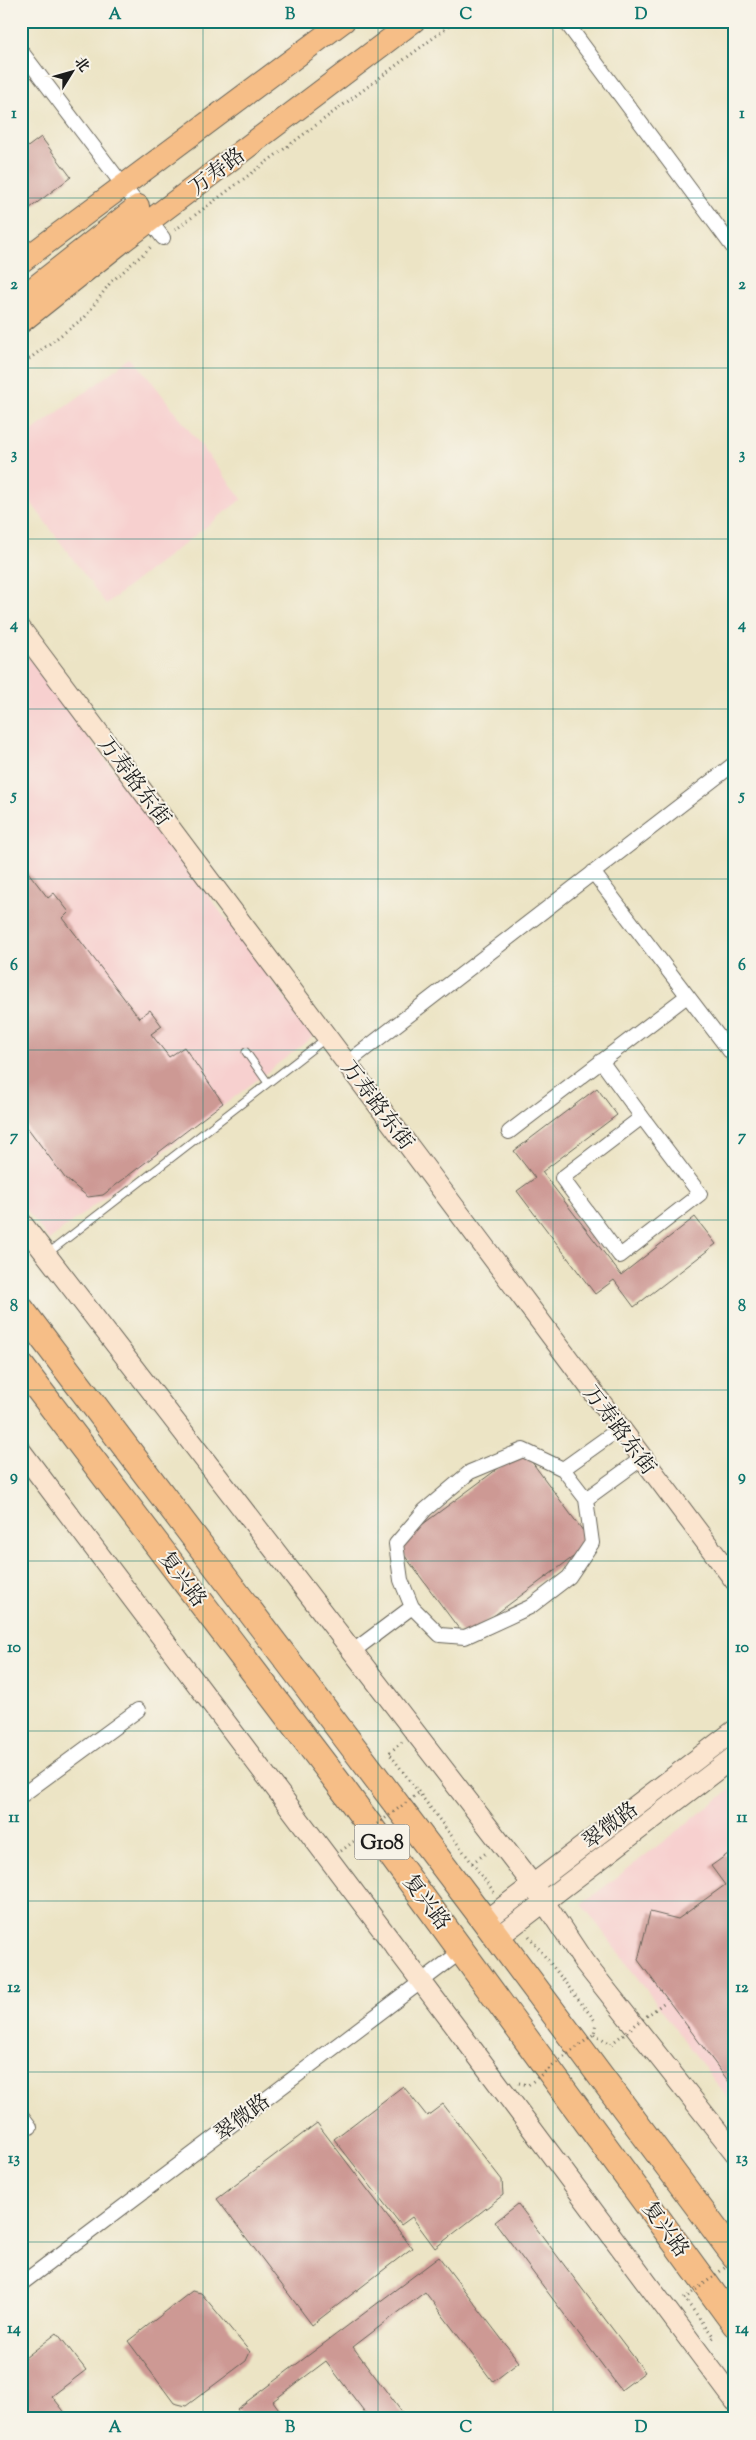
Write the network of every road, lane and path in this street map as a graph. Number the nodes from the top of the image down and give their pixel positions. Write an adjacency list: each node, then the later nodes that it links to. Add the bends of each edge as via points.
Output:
1 (344, 21): 6 (main road)
2 (414, 21): 7 (main road, 万寿路)
3 (456, 21): 7 (path)
4 (565, 21): 8 (street)
5 (21, 51): 6 (street)
6 (123, 185): 7 (street); 9 (main road)
7 (151, 222): 10 (main road); 11 (main road, 万寿路); 12 (path, via 138,257 110,283 85,317)
8 (735, 250)
9 (21, 262)
10 (21, 298)
11 (21, 322)
12 (21, 365)
13 (21, 629): 14 (street, 万寿路东街)
14 (27, 650): 18 (street, 万寿路东街)
15 (735, 763): 16 (street)
16 (594, 872): 17 (street); 22 (street)
17 (687, 996): 20 (street); 21 (street)
18 (328, 1037): 22 (street, 万寿路东街); 23 (lane)
19 (246, 1052): 23 (lane)
20 (735, 1058)
21 (601, 1061): 24 (street); 25 (street)
22 (346, 1063): 30 (street, 万寿路东街)
23 (268, 1083): 27 (lane)
24 (642, 1117): 24 (street, via 700,1194 620,1256 562,1178)
25 (509, 1132)
26 (21, 1222): 27 (street)
27 (46, 1255): 37 (street)
28 (21, 1309): 47 (highway, 复兴路 / G108)
29 (21, 1366): 49 (highway, 复兴路 / G108)
30 (619, 1429): 32 (street, 万寿路东街); 33 (street)
31 (21, 1451): 50 (street)
32 (641, 1458): 34 (street); 35 (street, 万寿路东街)
33 (564, 1469): 34 (street); 36 (street, via 523,1450 470,1472 425,1510 396,1544 401,1580)
34 (586, 1499): 36 (street, via 592,1543 569,1577 530,1608 465,1638 440,1635)
35 (735, 1581)
36 (412, 1607): 37 (street)
37 (352, 1652): 45 (street)
38 (138, 1710): 43 (street)
39 (735, 1730): 45 (street, 翠微路)
40 (389, 1752): 42 (path)
41 (735, 1756): 46 (street, 翠微路)
42 (419, 1793): 44 (path, bridge); 47 (path)
43 (21, 1796)
44 (341, 1851)
45 (533, 1885): 46 (street); 47 (street, 翠微路)
46 (544, 1902): 48 (street, 翠微路); 56 (street, via 584,1962)
47 (496, 1921): 48 (street, 翠微路); 57 (highway, 复兴路 / G108)
48 (518, 1922): 52 (path, bridge, via 596,2022)
49 (463, 1950): 50 (street, 翠微路); 59 (highway, 复兴路 / G108)
50 (421, 1982): 58 (street, 翠微路); 60 (street)
51 (666, 2001): 52 (path, bridge, via 611,2044)
52 (594, 2034): 53 (path, bridge, via 528,2085)
53 (518, 2083)
54 (21, 2115): 55 (street)
55 (30, 2127)
56 (735, 2153)
57 (735, 2258): 59 (path, bridge, via 684,2299)
58 (21, 2284)
59 (725, 2331)
60 (735, 2401)

